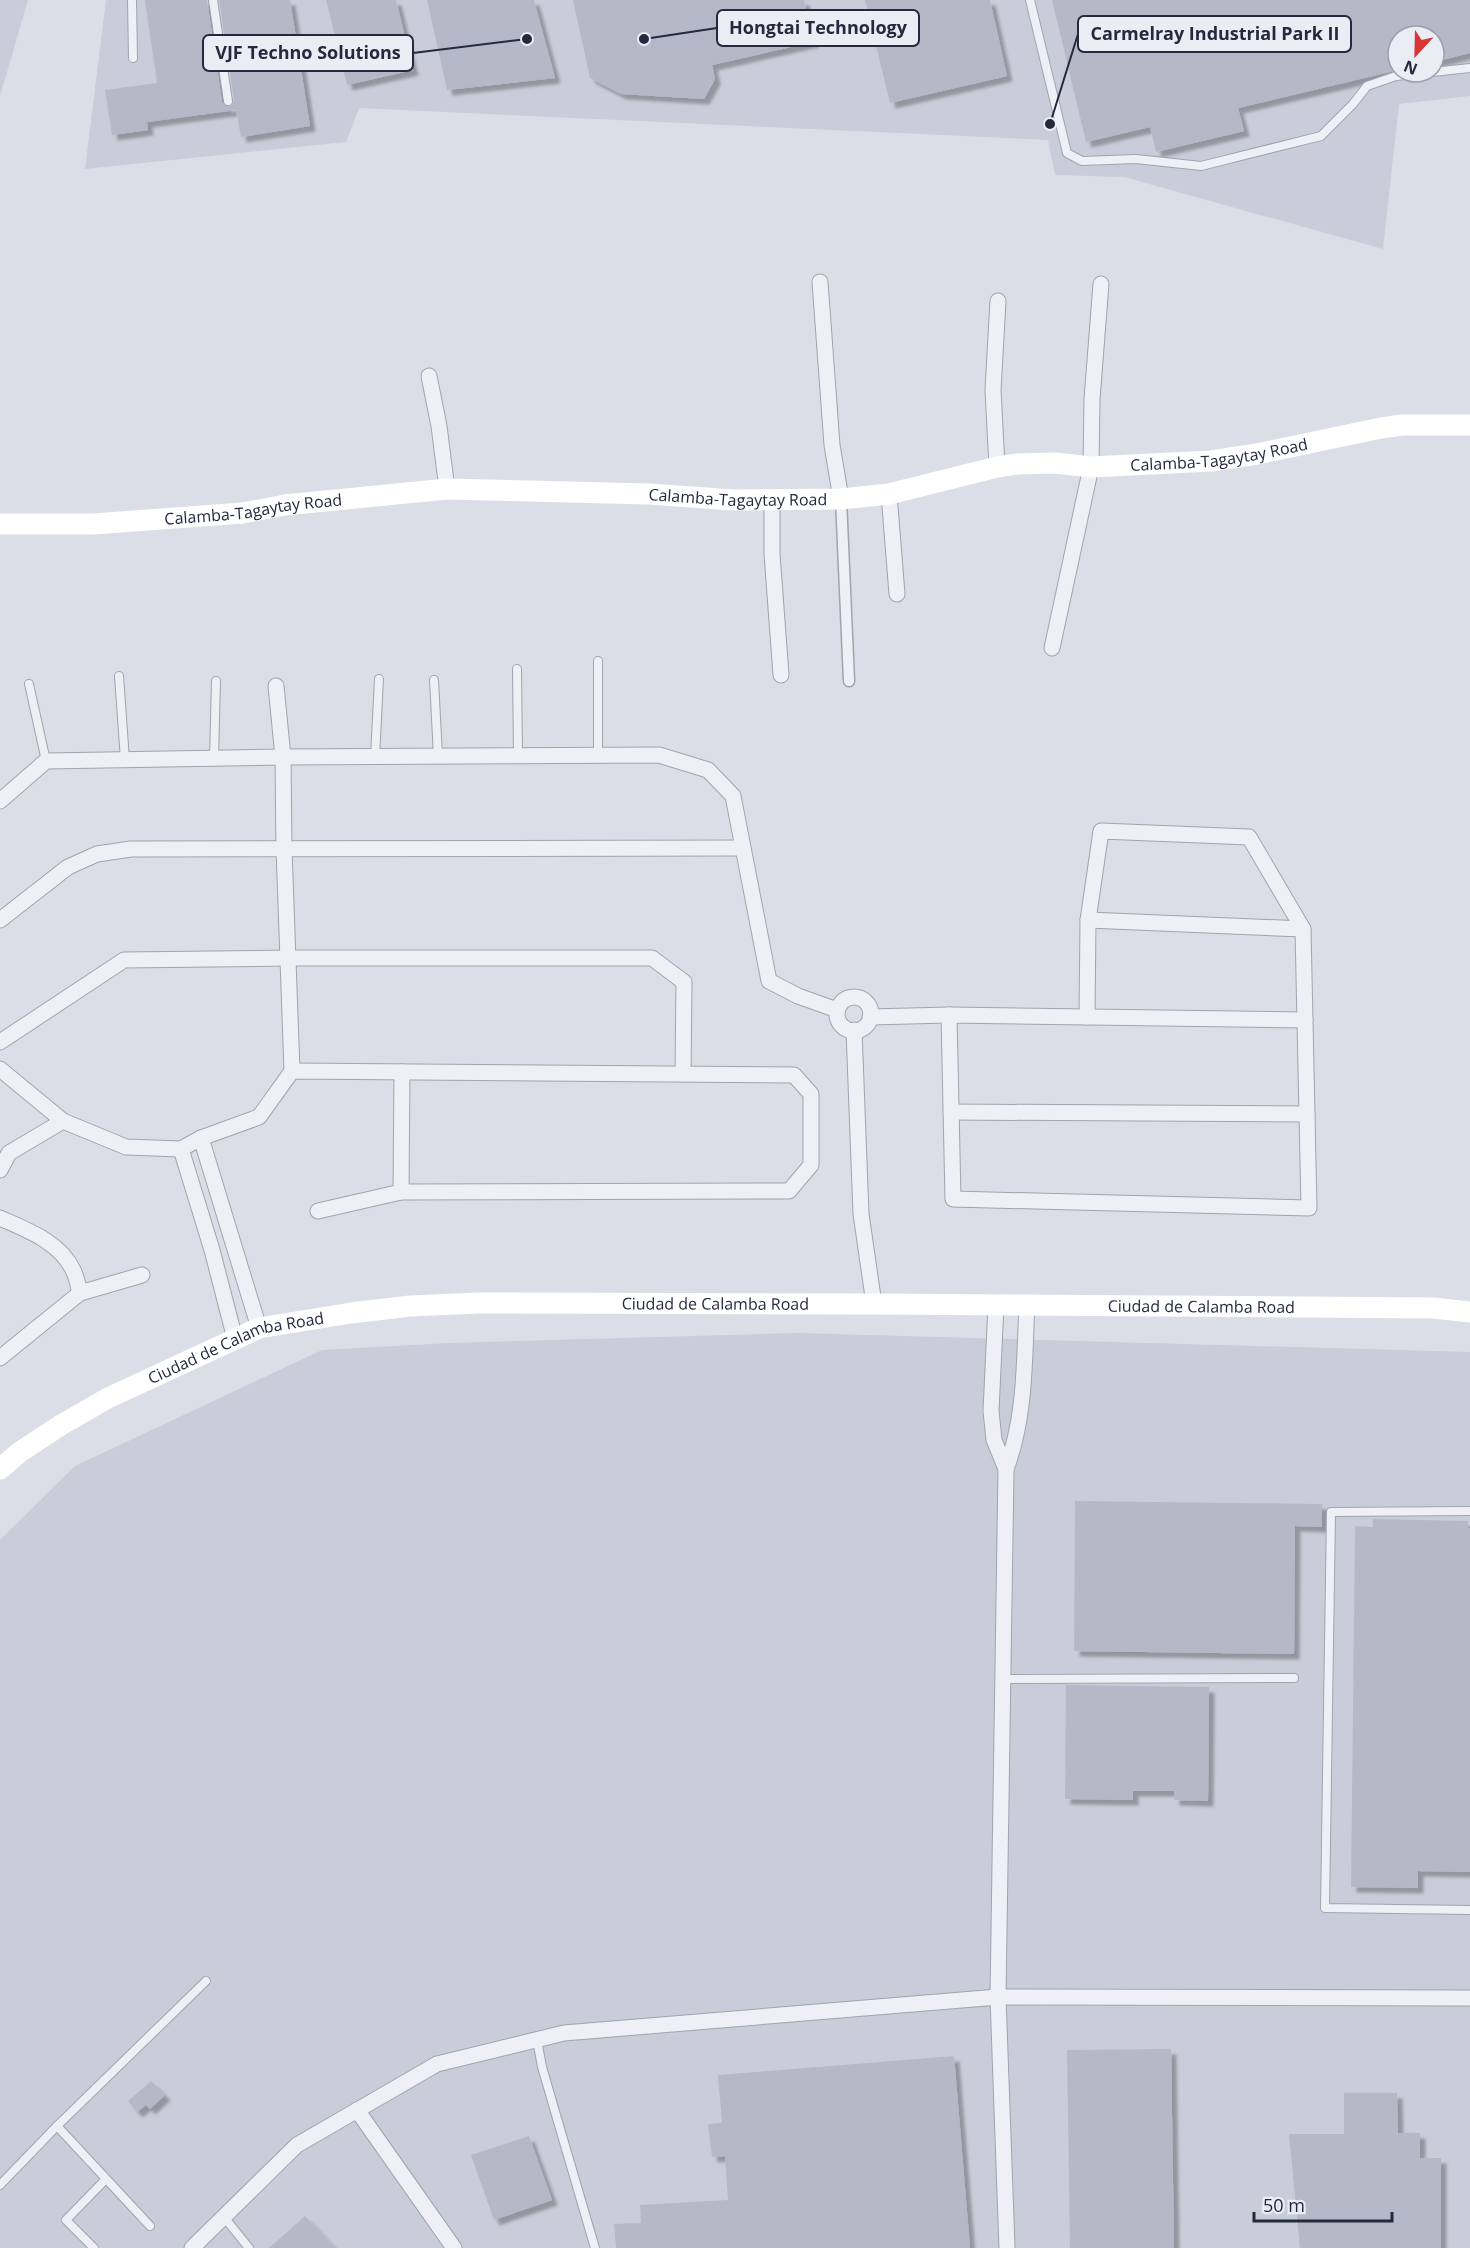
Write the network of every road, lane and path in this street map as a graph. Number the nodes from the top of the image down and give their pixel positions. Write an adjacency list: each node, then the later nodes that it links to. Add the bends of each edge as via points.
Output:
1 (132, 0): 4 (lane)
2 (213, 0): 6 (lane)
3 (1030, 0): 5 (lane, via 1067,153 1082,161 1136,159 1201,166 1321,136 1367,86 1396,76)
4 (133, 58)
5 (1470, 68)
6 (228, 101)
7 (820, 282): 17 (street, via 832,445)
8 (1101, 284): 13 (street)
9 (998, 301): 12 (street, via 993,390)
10 (429, 376): 14 (street)
11 (1470, 425): 13 (main road, Calamba-Tagaytay Road, via 1402,425 1211,461)
12 (997, 467): 13 (main road, Calamba-Tagaytay Road, via 1054,463); 15 (main road, Calamba-Tagaytay Road)
13 (1091, 467): 20 (street)
14 (447, 489): 16 (main road, Calamba-Tagaytay Road); 18 (main road, Calamba-Tagaytay Road, via 285,505 243,513 93,524)
15 (890, 494): 17 (main road, Calamba-Tagaytay Road); 19 (street)
16 (772, 499): 17 (main road, Calamba-Tagaytay Road); 23 (street)
17 (840, 499): 28 (street)
18 (0, 524)
19 (897, 594)
20 (1052, 648)
21 (598, 661): 31 (lane)
22 (517, 669): 33 (lane)
23 (781, 675)
24 (119, 676): 37 (lane)
25 (379, 679): 35 (lane)
26 (434, 680): 32 (lane)
27 (216, 681): 36 (lane)
28 (849, 681)
29 (29, 684): 38 (lane)
30 (276, 686): 34 (street)
31 (598, 755): 33 (street); 40 (street, via 659,755 708,770 733,796)
32 (438, 756): 33 (street); 35 (street)
33 (518, 756)
34 (283, 757): 35 (street); 36 (street); 41 (street)
35 (375, 757)
36 (214, 759): 37 (street)
37 (125, 760): 38 (street)
38 (46, 761): 39 (street)
39 (0, 801)
40 (742, 848): 41 (street); 46 (street, via 769,981)
41 (284, 849): 42 (street, via 131,849 97,854 68,867); 45 (street)
42 (0, 920)
43 (1088, 920): 44 (street); 44 (street, via 1101,831 1158,833 1249,837); 49 (street)
44 (1303, 929): 50 (street)
45 (287, 958): 52 (street, via 124,960); 54 (street); 56 (street, via 652,958 684,982)
46 (837, 1010): 48 (street, via 846,999 861,998 870,1009); 51 (street, via 841,1024)
47 (949, 1015): 48 (street); 49 (street); 57 (street)
48 (870, 1017): 51 (street, via 862,1029)
49 (1087, 1017): 50 (street)
50 (1305, 1020): 58 (street)
51 (854, 1030): 68 (street, via 861,1214)
52 (0, 1042)
53 (0, 1069): 59 (street)
54 (292, 1071): 55 (street); 60 (street, via 259,1117)
55 (402, 1072): 56 (street); 63 (street)
56 (683, 1074): 63 (street, via 795,1075 811,1094 811,1165 789,1191)
57 (951, 1112): 58 (street); 58 (street, via 953,1199 1309,1208)
58 (1307, 1114)
59 (63, 1120): 61 (street, via 126,1147); 62 (street, via 9,1153)
60 (201, 1138): 61 (street); 72 (street)
61 (181, 1149): 73 (street)
62 (0, 1170)
63 (400, 1192): 64 (street)
64 (318, 1211)
65 (0, 1218): 67 (street, via 57,1248 73,1270)
66 (142, 1275): 67 (street)
67 (80, 1293): 74 (street)
68 (874, 1304): 69 (main road, Ciudad de Calamba Road); 72 (main road, Ciudad de Calamba Road, via 478,1303 410,1306)
69 (996, 1305): 70 (main road, Ciudad de Calamba Road); 75 (street, via 991,1411 994,1440)
70 (1027, 1305): 71 (main road, Ciudad de Calamba Road, via 1433,1308); 75 (street, via 1022,1405 1016,1443)
71 (1470, 1312)
72 (259, 1328): 73 (main road, Ciudad de Calamba Road)
73 (235, 1339): 76 (main road, Ciudad de Calamba Road, via 108,1398 61,1425)
74 (0, 1358)
75 (1006, 1468): 79 (street)
76 (0, 1469)
77 (1470, 1510): 80 (lane, via 1331,1512 1325,1908)
78 (1294, 1678): 79 (lane)
79 (1002, 1679): 82 (street)
80 (1470, 1910)
81 (206, 1981): 86 (lane)
82 (998, 1997): 83 (street); 84 (street, via 564,2033); 96 (street)
83 (1470, 1998)
84 (537, 2040): 85 (street, via 437,2064); 95 (lane)
85 (357, 2110): 89 (street, via 297,2145); 94 (street)
86 (57, 2126): 87 (lane); 88 (lane)
87 (106, 2179): 90 (lane); 91 (lane, via 66,2220)
88 (0, 2186)
89 (224, 2217): 92 (street); 93 (lane)
90 (150, 2226)
91 (94, 2248)
92 (192, 2248)
93 (249, 2248)
94 (454, 2248)
95 (595, 2248)
96 (1007, 2248)

